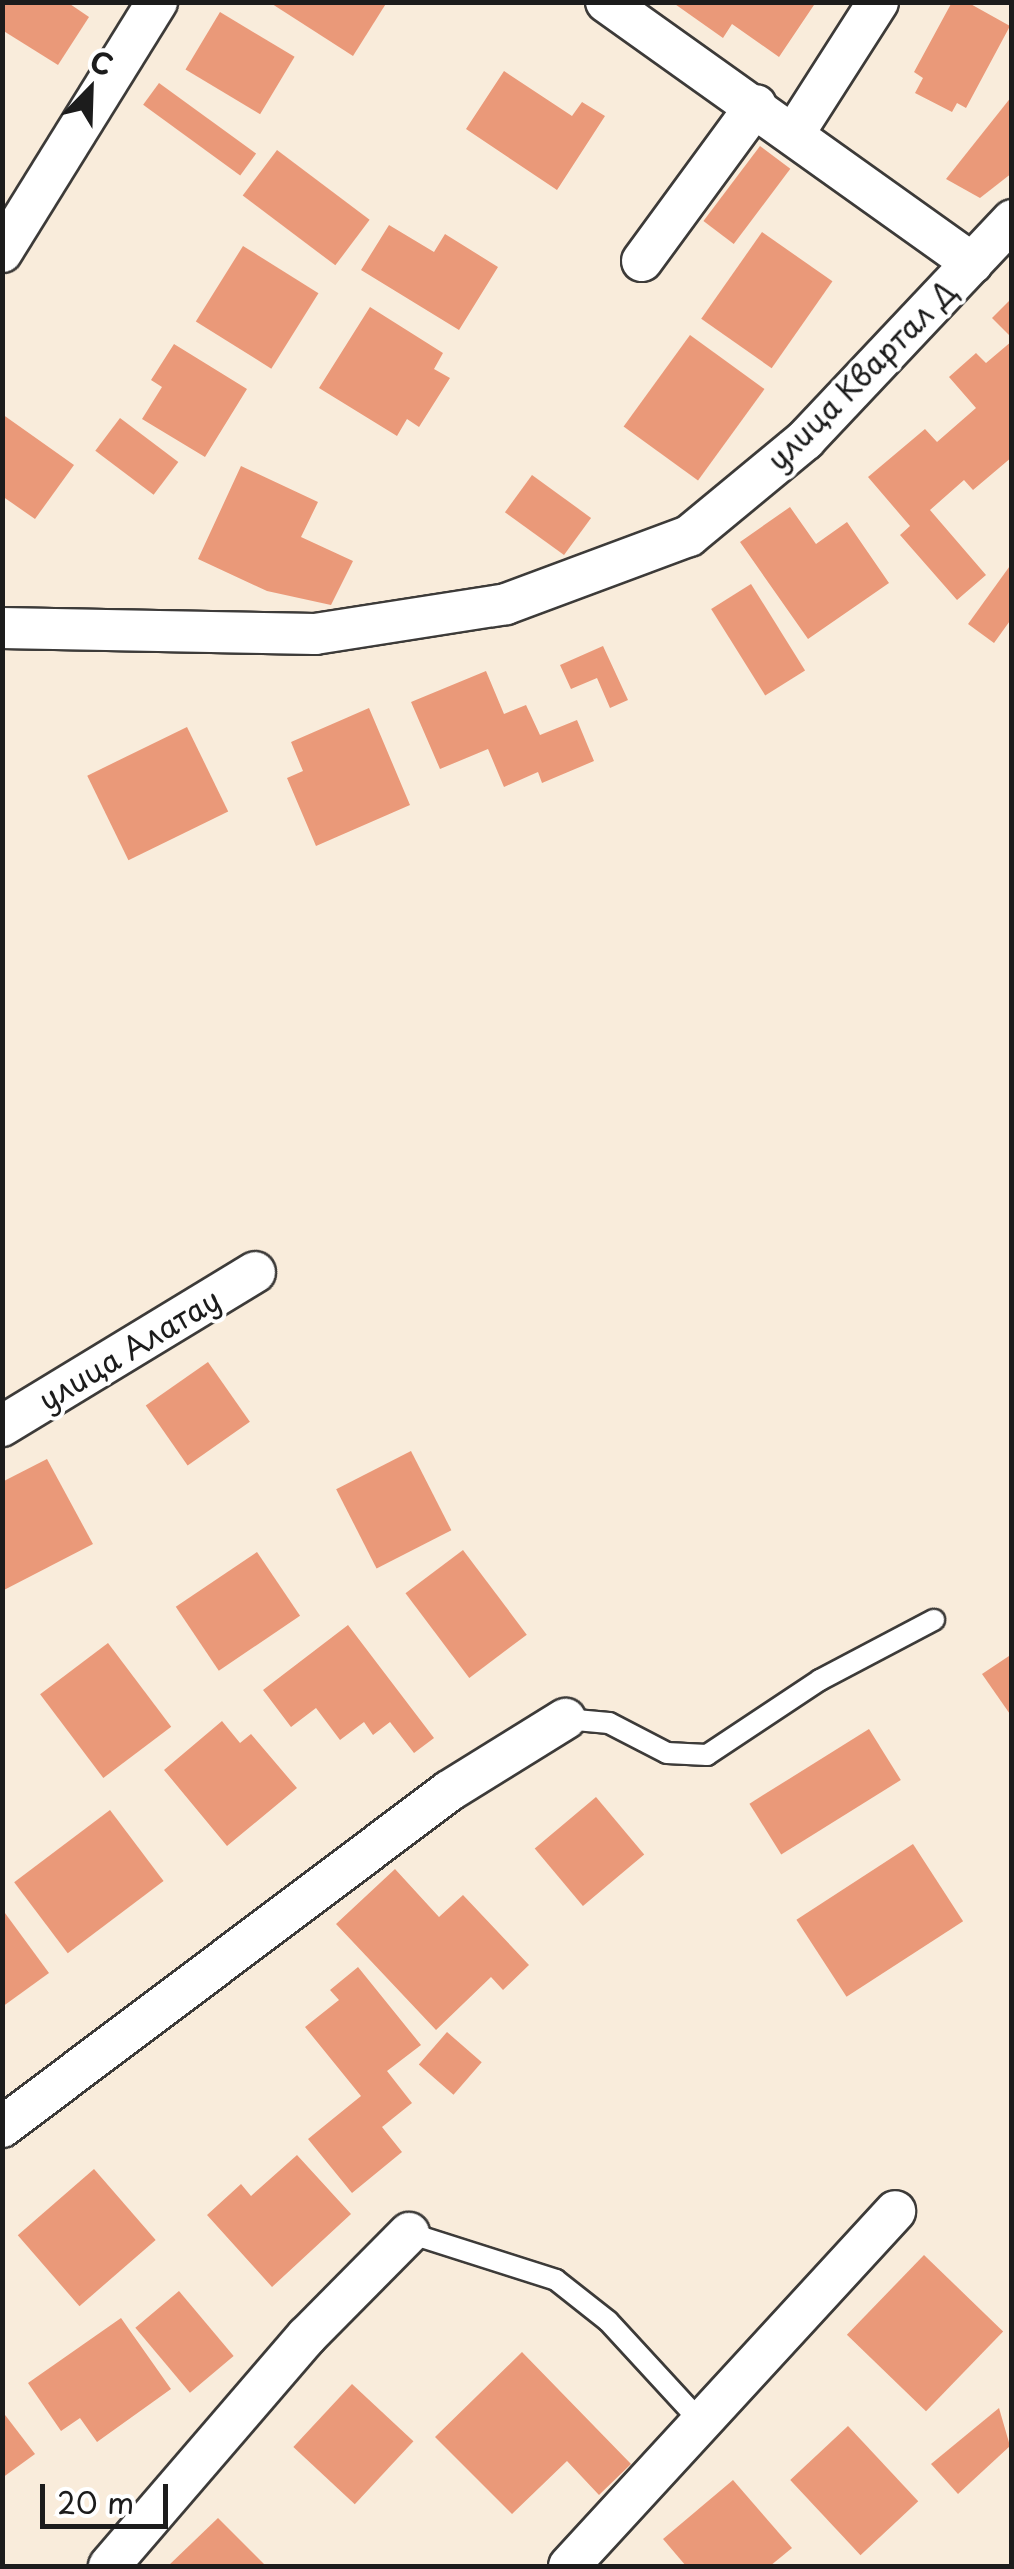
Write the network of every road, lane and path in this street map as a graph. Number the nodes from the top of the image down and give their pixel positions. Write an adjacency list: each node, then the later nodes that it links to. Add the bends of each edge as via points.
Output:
1 (156, 2): 7 (street)
2 (606, 2): 4 (street)
3 (878, 2): 5 (street)
4 (756, 105): 5 (street); 8 (street)
5 (794, 132): 9 (street)
6 (1012, 220): 9 (street, улица Квартал Д)
7 (2, 252)
8 (642, 261)
9 (972, 263): 10 (street, улица Квартал Д, via 805,440 689,536 506,604 315,634)
10 (2, 628)
11 (255, 1272): 12 (street, улица Алатау)
12 (2, 1426)
13 (934, 1620): 14 (lane, via 820,1680 707,1755 667,1753 608,1723)
14 (565, 1719): 15 (street, via 449,1791)
15 (2, 2127)
16 (895, 2211): 18 (street)
17 (408, 2233): 18 (lane, via 556,2280 608,2321); 19 (street, via 307,2336)
18 (702, 2422): 20 (street)
19 (109, 2566)
20 (569, 2566)

